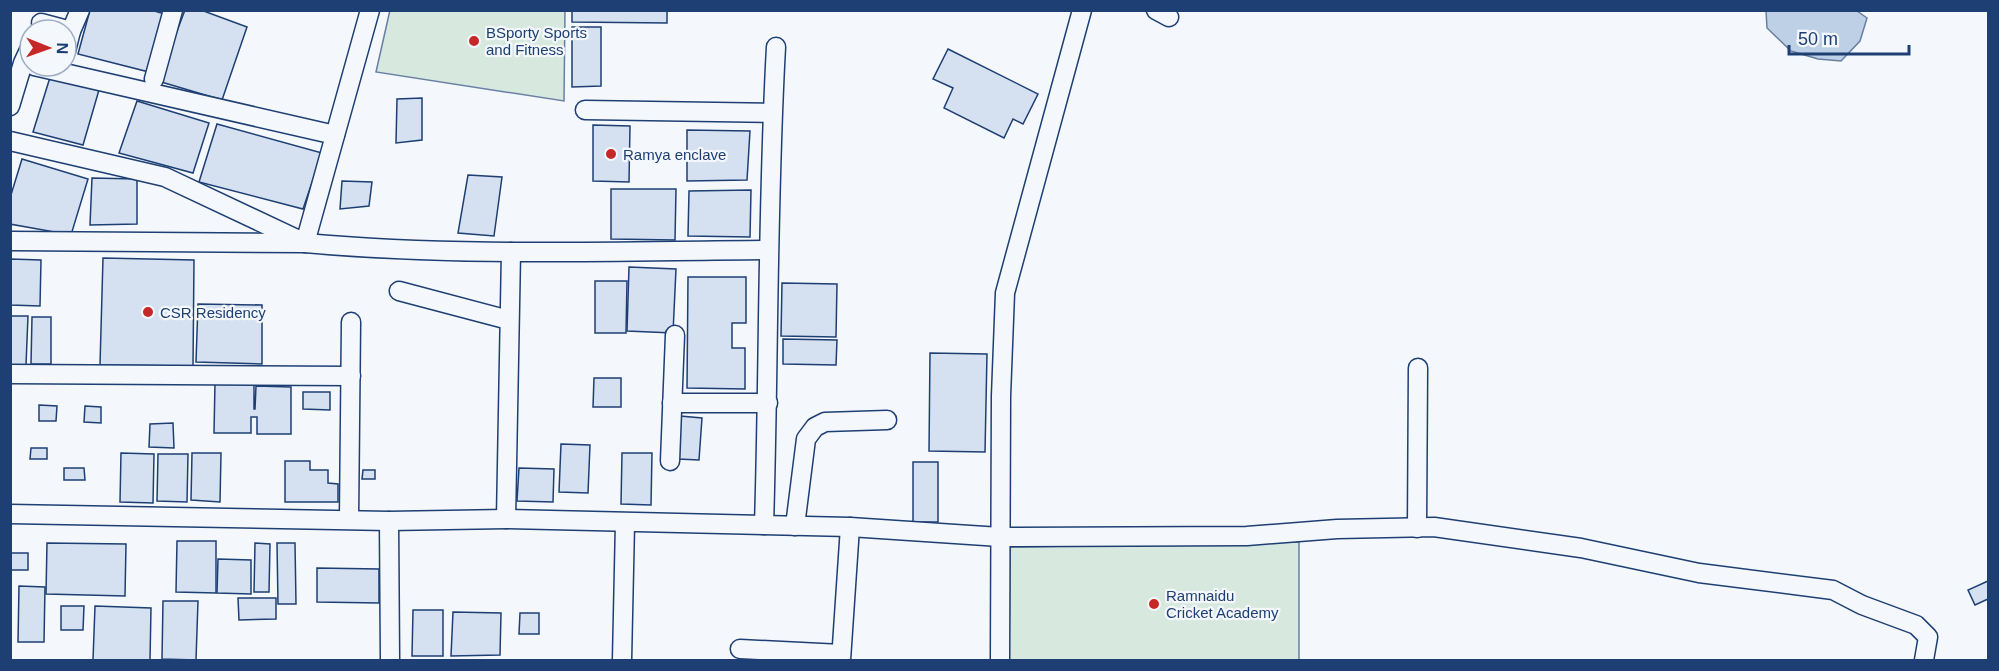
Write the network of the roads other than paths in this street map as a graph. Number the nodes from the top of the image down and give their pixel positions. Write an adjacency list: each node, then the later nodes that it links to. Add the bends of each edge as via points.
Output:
1 (173, 10): 7 (street)
2 (370, 10): 11 (street)
3 (1082, 10): 37 (street, via 1005,293)
4 (776, 47): 10 (street)
5 (78, 74): 11 (street)
6 (19, 78): 8 (street)
7 (154, 79)
8 (10, 106)
9 (585, 110): 10 (street)
10 (772, 113): 15 (street)
11 (335, 135): 14 (street)
12 (10, 141): 14 (street, via 165,177)
13 (10, 241): 14 (street)
14 (305, 243): 16 (street)
15 (768, 250): 16 (street); 24 (street)
16 (511, 252): 18 (street)
17 (399, 291): 18 (street)
18 (509, 320): 30 (street)
19 (351, 322): 23 (street)
20 (675, 335): 25 (street)
21 (1418, 368): 36 (street)
22 (10, 374): 23 (street)
23 (351, 376): 29 (street)
24 (768, 403): 25 (street); 33 (street)
25 (672, 404): 27 (street)
26 (887, 420): 34 (street, via 825,422 815,428 806,439)
27 (670, 461)
28 (10, 514): 29 (street)
29 (349, 519): 31 (street)
30 (506, 519): 31 (street); 32 (street)
31 (389, 521): 40 (street)
32 (625, 523): 33 (street); 41 (street)
33 (764, 525): 34 (street)
34 (795, 526): 35 (street)
35 (850, 527): 37 (street); 39 (street)
36 (1417, 528): 37 (street, via 1247,536); 43 (street, via 1434,527 1581,548 1699,573 1833,590 1916,625 1928,637)
37 (1000, 537): 42 (street)
38 (741, 649): 39 (street)
39 (841, 657)
40 (390, 660)
41 (622, 660)
42 (1000, 660)
43 (1924, 660)

